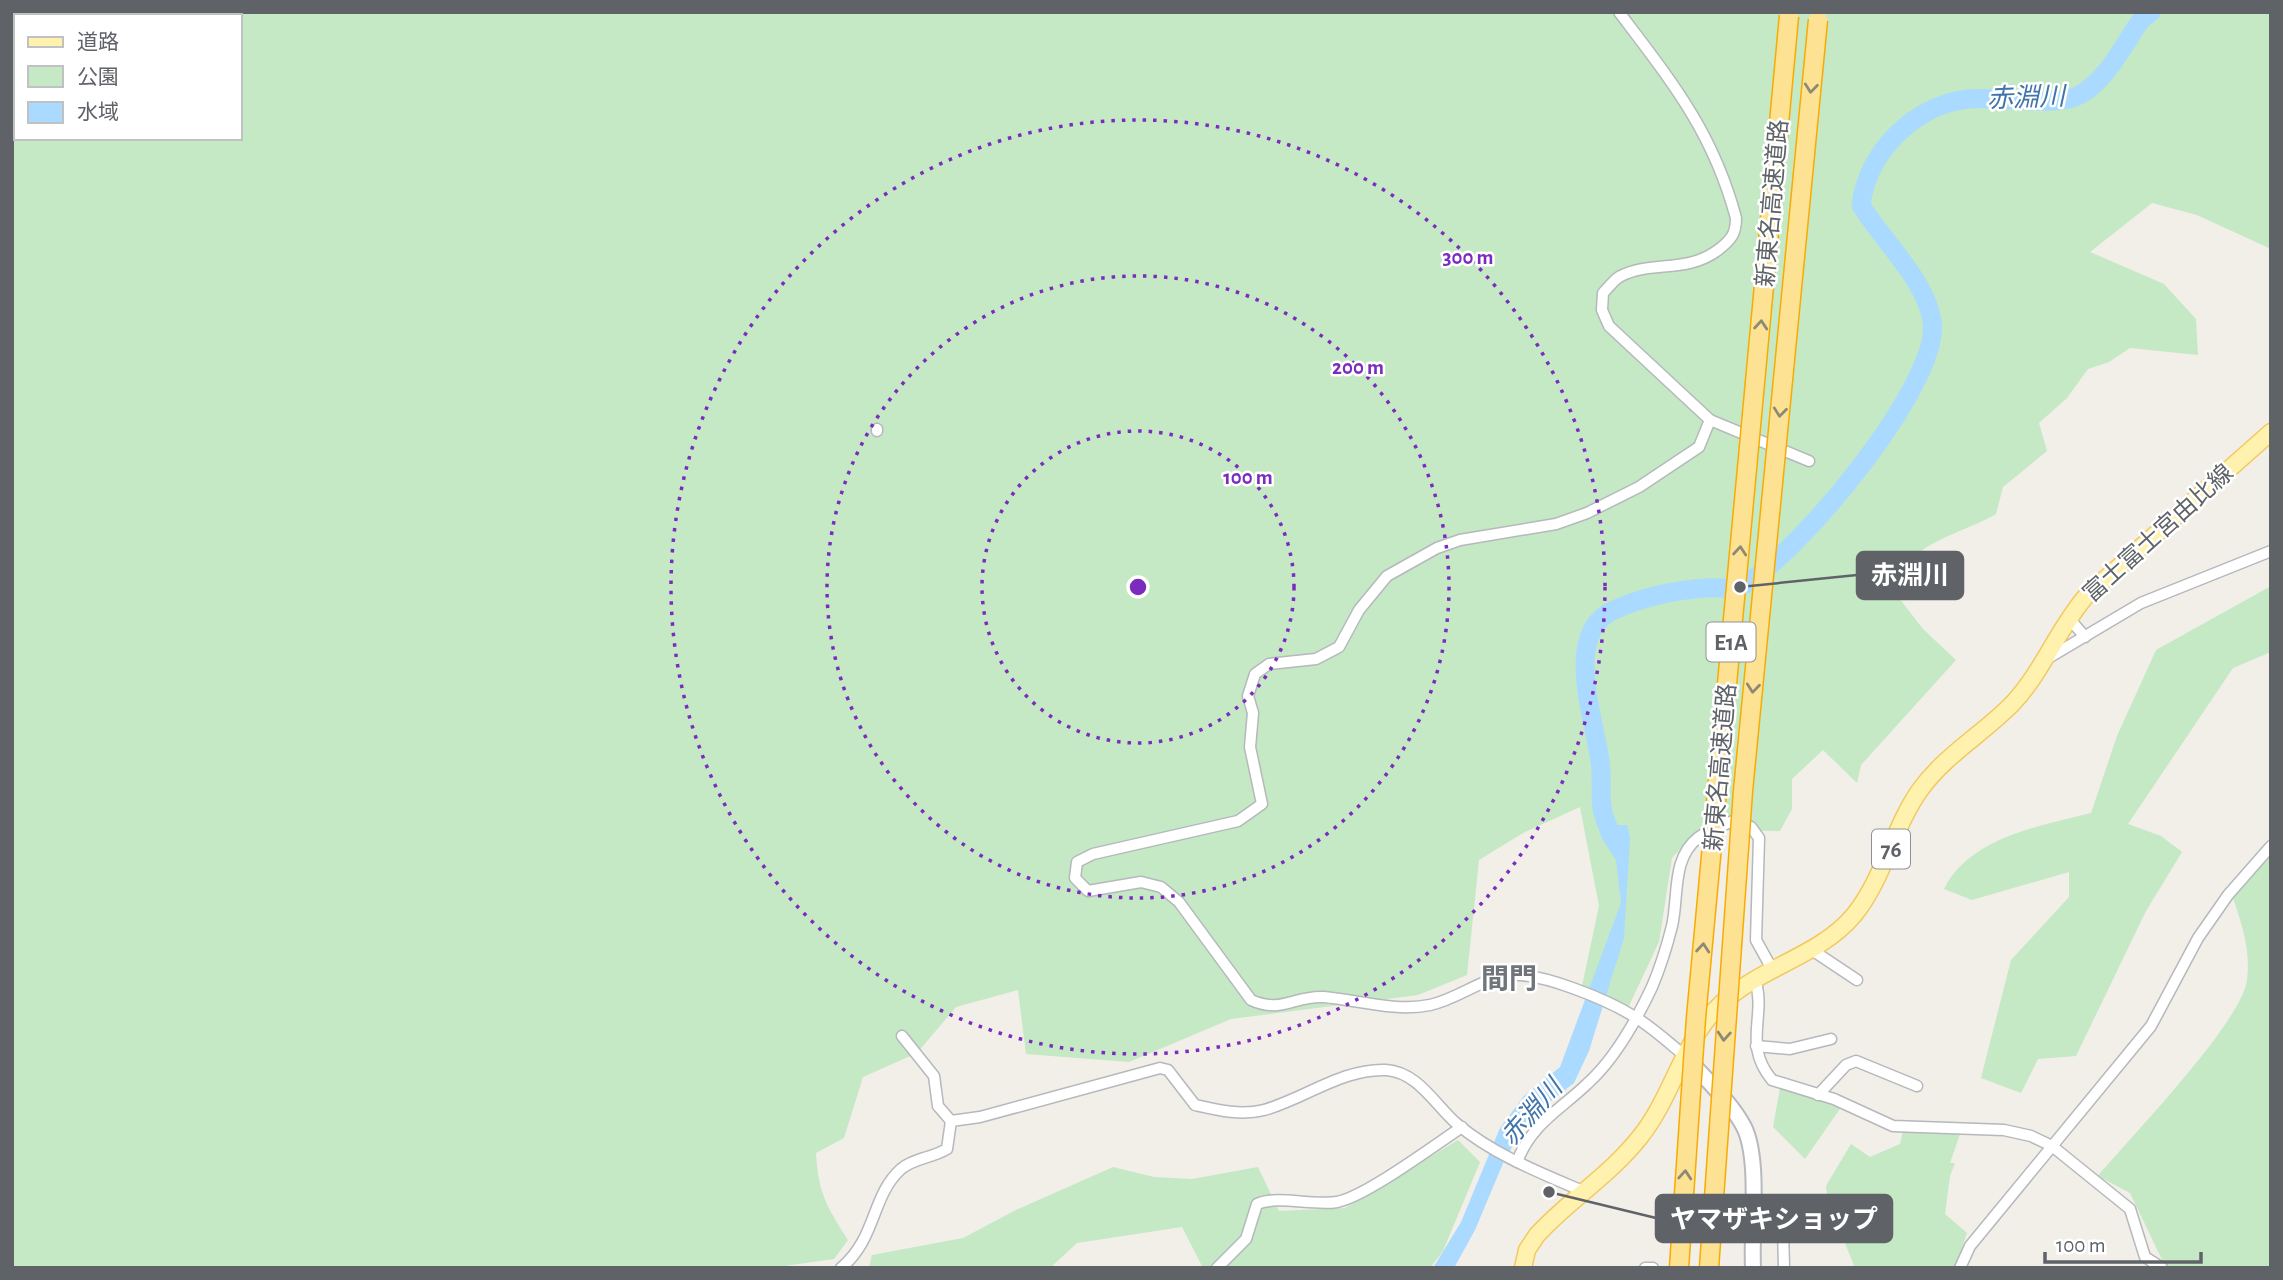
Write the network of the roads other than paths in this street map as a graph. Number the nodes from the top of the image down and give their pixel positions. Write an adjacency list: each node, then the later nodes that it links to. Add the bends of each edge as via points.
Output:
1 (1619, 12): 4 (street, via 1689,105 1710,142 1730,196 1736,230 1731,241 1704,261 1618,278 1603,293 1602,310 1609,326)
2 (1789, 16): 34 (highway, 新東名高速道路 / E1A, one-way to 2, bridge, via 1696,1018)
3 (1818, 20): 35 (highway, 新東名高速道路 / E1A, one-way to 35, bridge, via 1743,790)
4 (1710, 420): 6 (street); 16 (street, via 1699,447 1639,488 1556,524 1437,548 1387,576 1359,610 1339,647 1316,659 1269,664 1255,674 1248,696 1253,713 1250,747 1262,804 1252,814 1093,853 1077,862 1075,878 1088,891 1142,882 1161,887 1179,902 1251,1000 1267,1007 1319,997 1404,1007 1429,1005 1486,980 1511,975 1538,978)
5 (2271, 432): 8 (main road, 富士富士宮由比線 / 76, via 2110,571)
6 (1809, 461)
7 (2271, 551): 9 (street, via 2168,590)
8 (2068, 617): 9 (street); 10 (main road, 富士富士宮由比線 / 76)
9 (2085, 637): 10 (street)
10 (2042, 663): 12 (main road, 富士富士宮由比線 / 76, via 2013,703 1935,771 1910,805 1862,905 1837,931)
11 (2271, 846): 25 (street, via 2198,938 2151,1026)
12 (1809, 948): 13 (main road, 富士富士宮由比線 / 76); 15 (street)
13 (1772, 969): 14 (main road, 富士富士宮由比線 / 76); 16 (street, via 1756,940 1759,838 1751,827 1733,821 1698,838 1677,870 1672,925 1652,986)
14 (1755, 979): 19 (street); 20 (main road, 富士富士宮由比線 / 76, via 1723,1003)
15 (1857, 980)
16 (1635, 1017): 20 (street); 26 (street, via 1614,1054 1587,1085 1561,1104)
17 (902, 1036): 23 (street, via 934,1076 938,1106)
18 (1831, 1039): 19 (street, via 1793,1052)
19 (1756, 1046): 22 (street, via 1762,1068 1772,1080)
20 (1685, 1056): 27 (main road, 富士富士宮由比線 / 76, via 1641,1136); 36 (street, via 1733,1110 1751,1145)
21 (1917, 1086): 22 (street, via 1856,1061 1846,1065)
22 (1818, 1095): 25 (street, via 1893,1126 2004,1130)
23 (951, 1121): 24 (street, via 1160,1068 1168,1070 1195,1105 1235,1112 1262,1111 1350,1075 1389,1070 1423,1087); 29 (street, via 947,1149 903,1168 890,1182 857,1255)
24 (1462, 1127): 26 (street); 30 (street, via 1340,1201 1265,1200 1257,1204 1246,1239)
25 (2052, 1146): 38 (street, via 1970,1246); 39 (street, via 2130,1209 2145,1257)
26 (1514, 1160): 27 (street)
27 (1585, 1192): 31 (main road, 富士富士宮由比線 / 76, via 1537,1235)
28 (1783, 1227): 37 (street)
29 (841, 1268)
30 (1217, 1268)
31 (1523, 1268)
32 (1646, 1268): 33 (street)
33 (1653, 1268)
34 (1679, 1268)
35 (1709, 1268)
36 (1753, 1268)
37 (1784, 1268)
38 (1960, 1268)
39 (2162, 1268)

